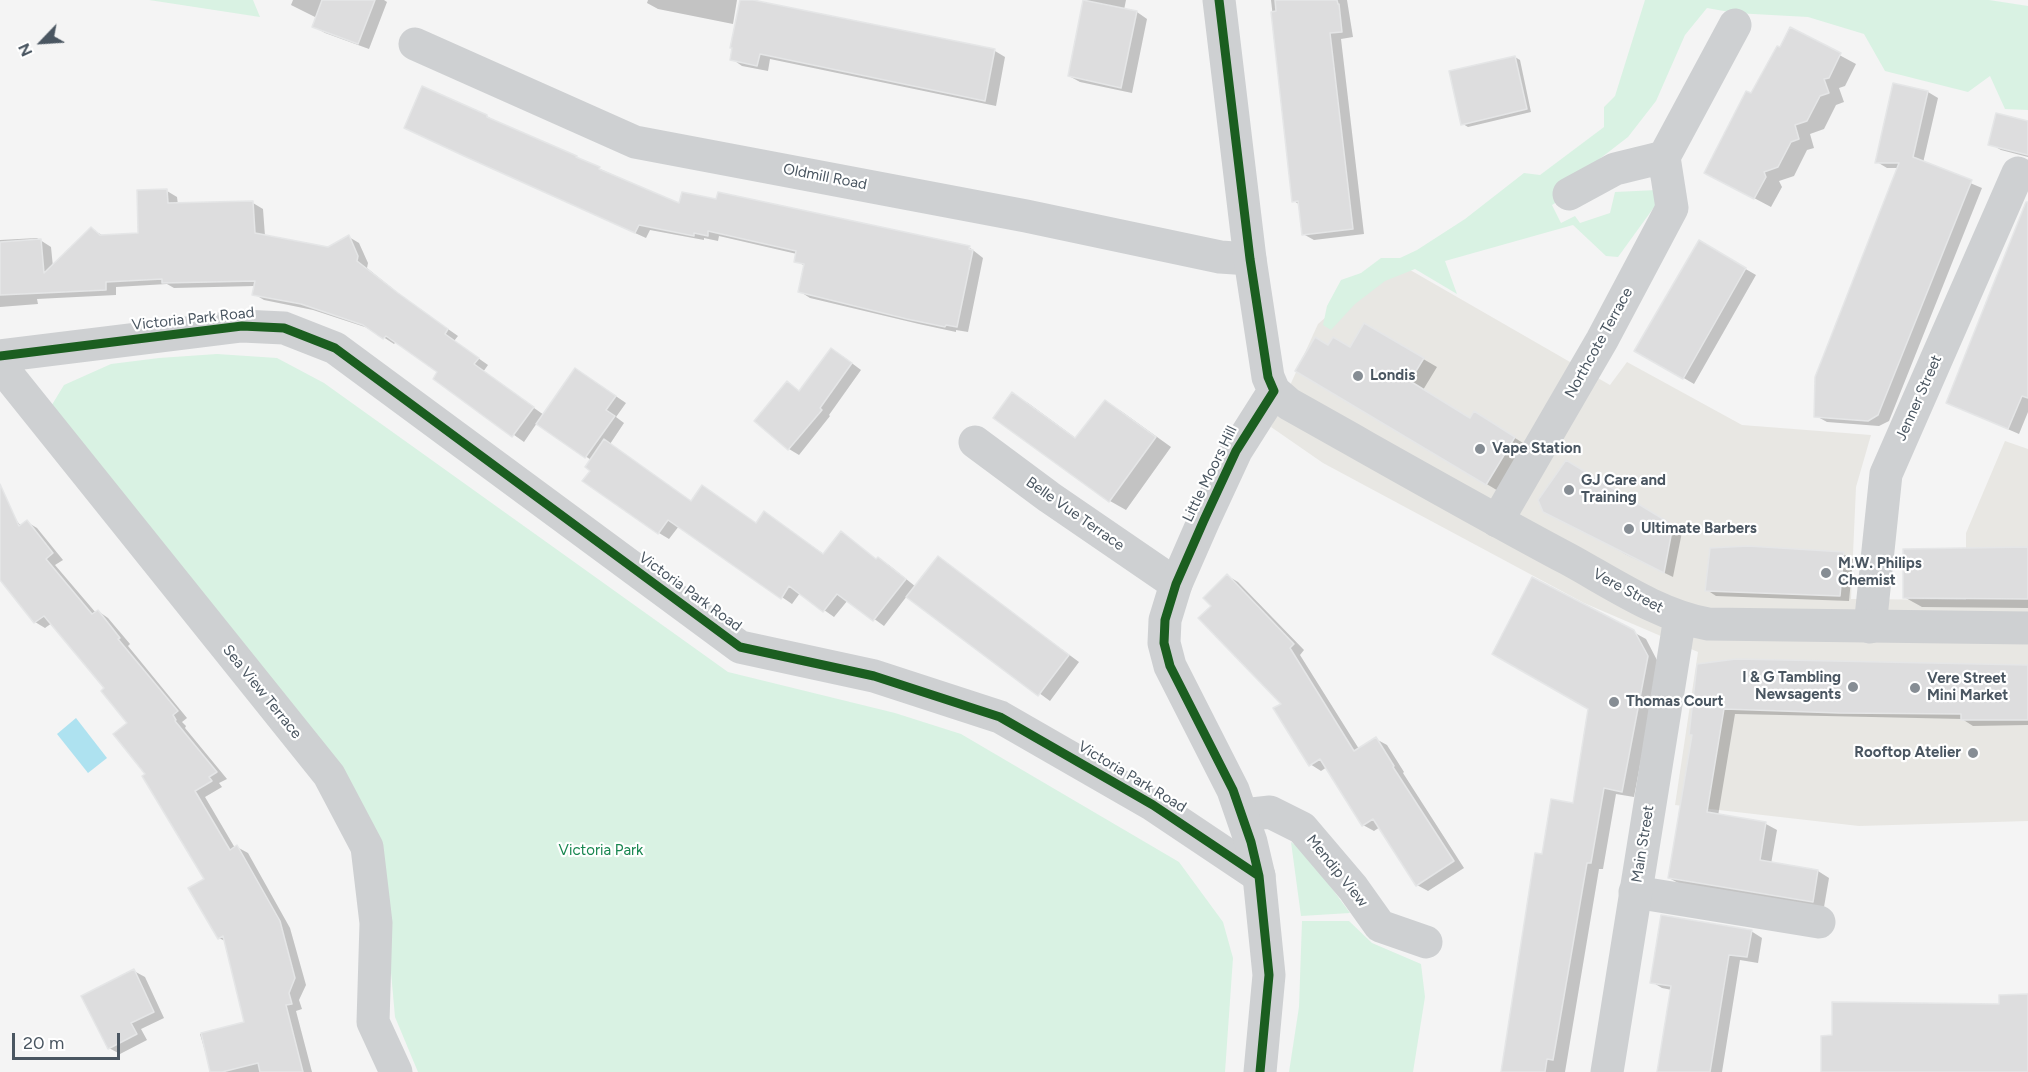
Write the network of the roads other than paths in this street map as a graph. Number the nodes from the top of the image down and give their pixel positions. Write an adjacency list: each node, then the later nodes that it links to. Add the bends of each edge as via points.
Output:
1 (1219, 0): 7 (street)
2 (1735, 26): 4 (street)
3 (415, 44): 7 (street, Oldmill Road, via 635,142 1220,257)
4 (1664, 157): 6 (street, via 1616,169); 12 (street, Northcote Terrace, via 1672,208 1602,340)
5 (2012, 174): 15 (street, Jenner Street, via 1886,474)
6 (1569, 194)
7 (1250, 259): 10 (street, via 1268,376)
8 (0, 356): 18 (street, Victoria Park Road, via 242,326 284,328 335,348 740,647 874,676 1000,717 1153,805)
9 (0, 364): 22 (street, Sea View Terrace, via 329,776 367,847 376,923 373,1022)
10 (1274, 390): 12 (street, Vere Street, via 1289,404); 13 (street, Little Moors Hill, via 1236,451)
11 (975, 442): 13 (street, Belle Vue Terrace)
12 (1497, 521): 14 (street, Vere Street)
13 (1176, 584): 17 (street, Little Moors Hill, via 1164,643 1170,666)
14 (1680, 617): 15 (street, Vere Street, via 1708,624); 19 (street, Main Street)
15 (1870, 627): 16 (street, Vere Street)
16 (2028, 628)
17 (1243, 815): 18 (street, Little Moors Hill); 21 (street, Mendip View, via 1270,812 1302,828 1380,926)
18 (1259, 876): 23 (street, via 1269,975)
19 (1635, 892): 20 (street); 24 (street, Main Street)
20 (1820, 922)
21 (1426, 942)
22 (396, 1072)
23 (1260, 1072)
24 (1607, 1072)

